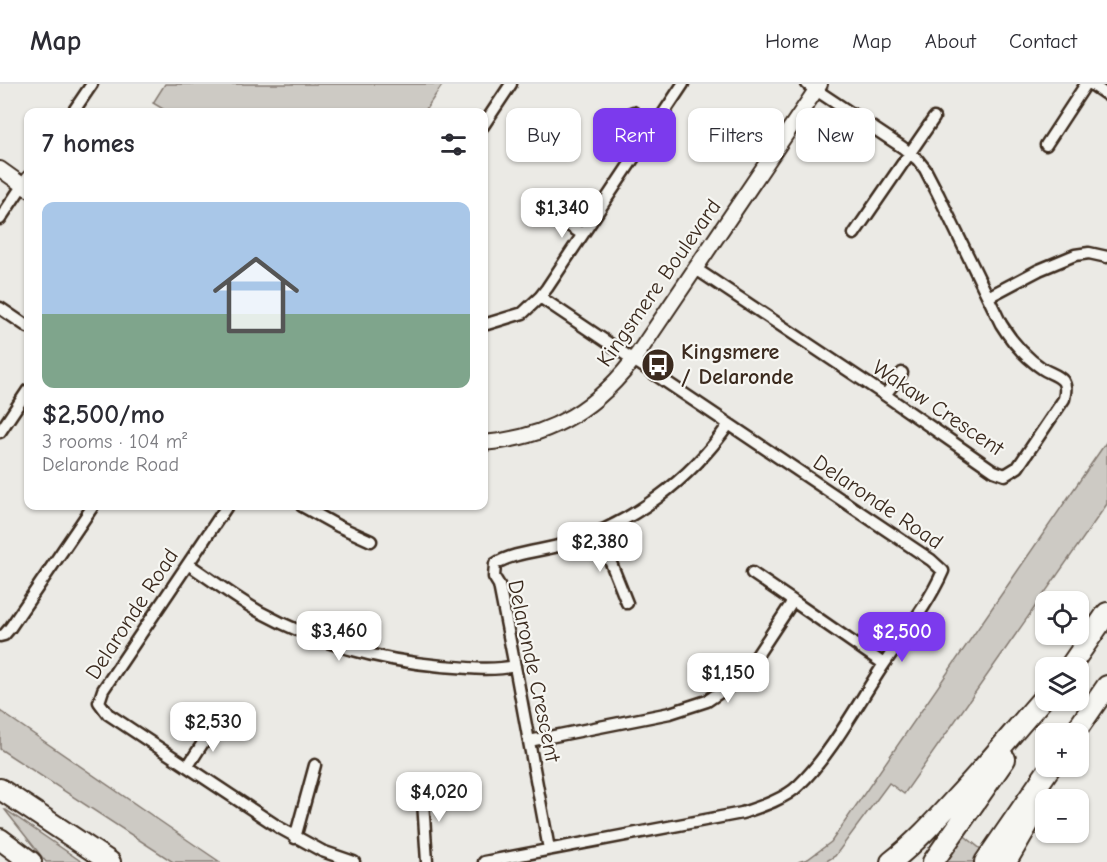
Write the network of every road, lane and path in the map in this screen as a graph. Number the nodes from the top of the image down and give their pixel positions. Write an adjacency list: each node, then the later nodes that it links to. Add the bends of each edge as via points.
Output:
1 (92, 84): 7 (street)
2 (511, 84): 9 (street)
3 (683, 84): 8 (street)
4 (1088, 84): 6 (street); 11 (street)
5 (814, 86): 12 (street, Wakaw Crescent); 22 (street, Kingsmere Boulevard)
6 (1107, 95)
7 (76, 108)
8 (666, 108)
9 (488, 118)
10 (934, 118): 12 (street)
11 (1046, 145)
12 (909, 153): 20 (street); 24 (street, Wakaw Crescent, via 925,169)
13 (630, 162): 19 (street)
14 (0, 169): 15 (street)
15 (24, 181)
16 (24, 187): 17 (street)
17 (0, 219)
18 (561, 220): 19 (street)
19 (582, 234): 23 (street)
20 (854, 234)
21 (1107, 257): 24 (street, via 1075,255)
22 (696, 269): 28 (street, Kingsmere Boulevard); 30 (street, Wakaw Crescent)
23 (540, 297): 27 (street, via 523,313); 28 (street, Delaronde Road)
24 (988, 297): 30 (street, Wakaw Crescent, via 1019,351 1065,383 1064,399 1018,467 1005,475 994,471)
25 (0, 308): 26 (street)
26 (24, 324)
27 (488, 324)
28 (633, 361): 32 (street, Delaronde Road); 34 (street, Kingsmere Boulevard, via 617,381 576,415 532,435)
29 (902, 373): 30 (street)
30 (885, 395)
31 (24, 396): 33 (street)
32 (729, 424): 38 (street, Delaronde Crescent, via 716,443 675,484); 47 (street, Delaronde Road, via 943,571 935,590)
33 (0, 432)
34 (488, 443)
35 (90, 510): 45 (street, via 10,628)
36 (224, 510): 40 (street, Delaronde Road)
37 (309, 510): 39 (street)
38 (599, 533): 43 (street); 48 (street, Delaronde Crescent, via 495,564 494,577 499,585)
39 (371, 541)
40 (188, 564): 48 (street, via 259,611 346,649 432,665); 57 (street, Delaronde Road, via 103,690 99,702 108,714)
41 (752, 573): 42 (street)
42 (793, 601): 47 (street); 55 (street, via 738,680 707,701 670,713)
43 (627, 603)
44 (1107, 613): 46 (highway)
45 (0, 636)
46 (1077, 657)
47 (884, 664): 64 (street, Delaronde Road, via 825,754 798,787 769,804 742,813)
48 (515, 666): 55 (street, Delaronde Crescent)
49 (1107, 686): 52 (highway); 53 (highway)
50 (1035, 708): 70 (highway, via 946,809)
51 (1038, 711): 71 (highway)
52 (1082, 723)
53 (1086, 723)
54 (215, 724): 57 (street)
55 (529, 741): 64 (street, Delaronde Crescent)
56 (315, 765): 62 (street)
57 (188, 766): 62 (street, Delaronde Road)
58 (1043, 777): 72 (highway)
59 (1055, 777): 73 (highway)
60 (423, 786): 68 (street)
61 (0, 789): 66 (highway)
62 (296, 838): 67 (street, Delaronde Road)
63 (0, 839): 65 (highway)
64 (549, 849): 69 (street, Delaronde Road)
65 (31, 862)
66 (112, 862)
67 (354, 862)
68 (427, 862)
69 (483, 862)
70 (891, 862)
71 (933, 862)
72 (985, 862)
73 (1006, 862)

